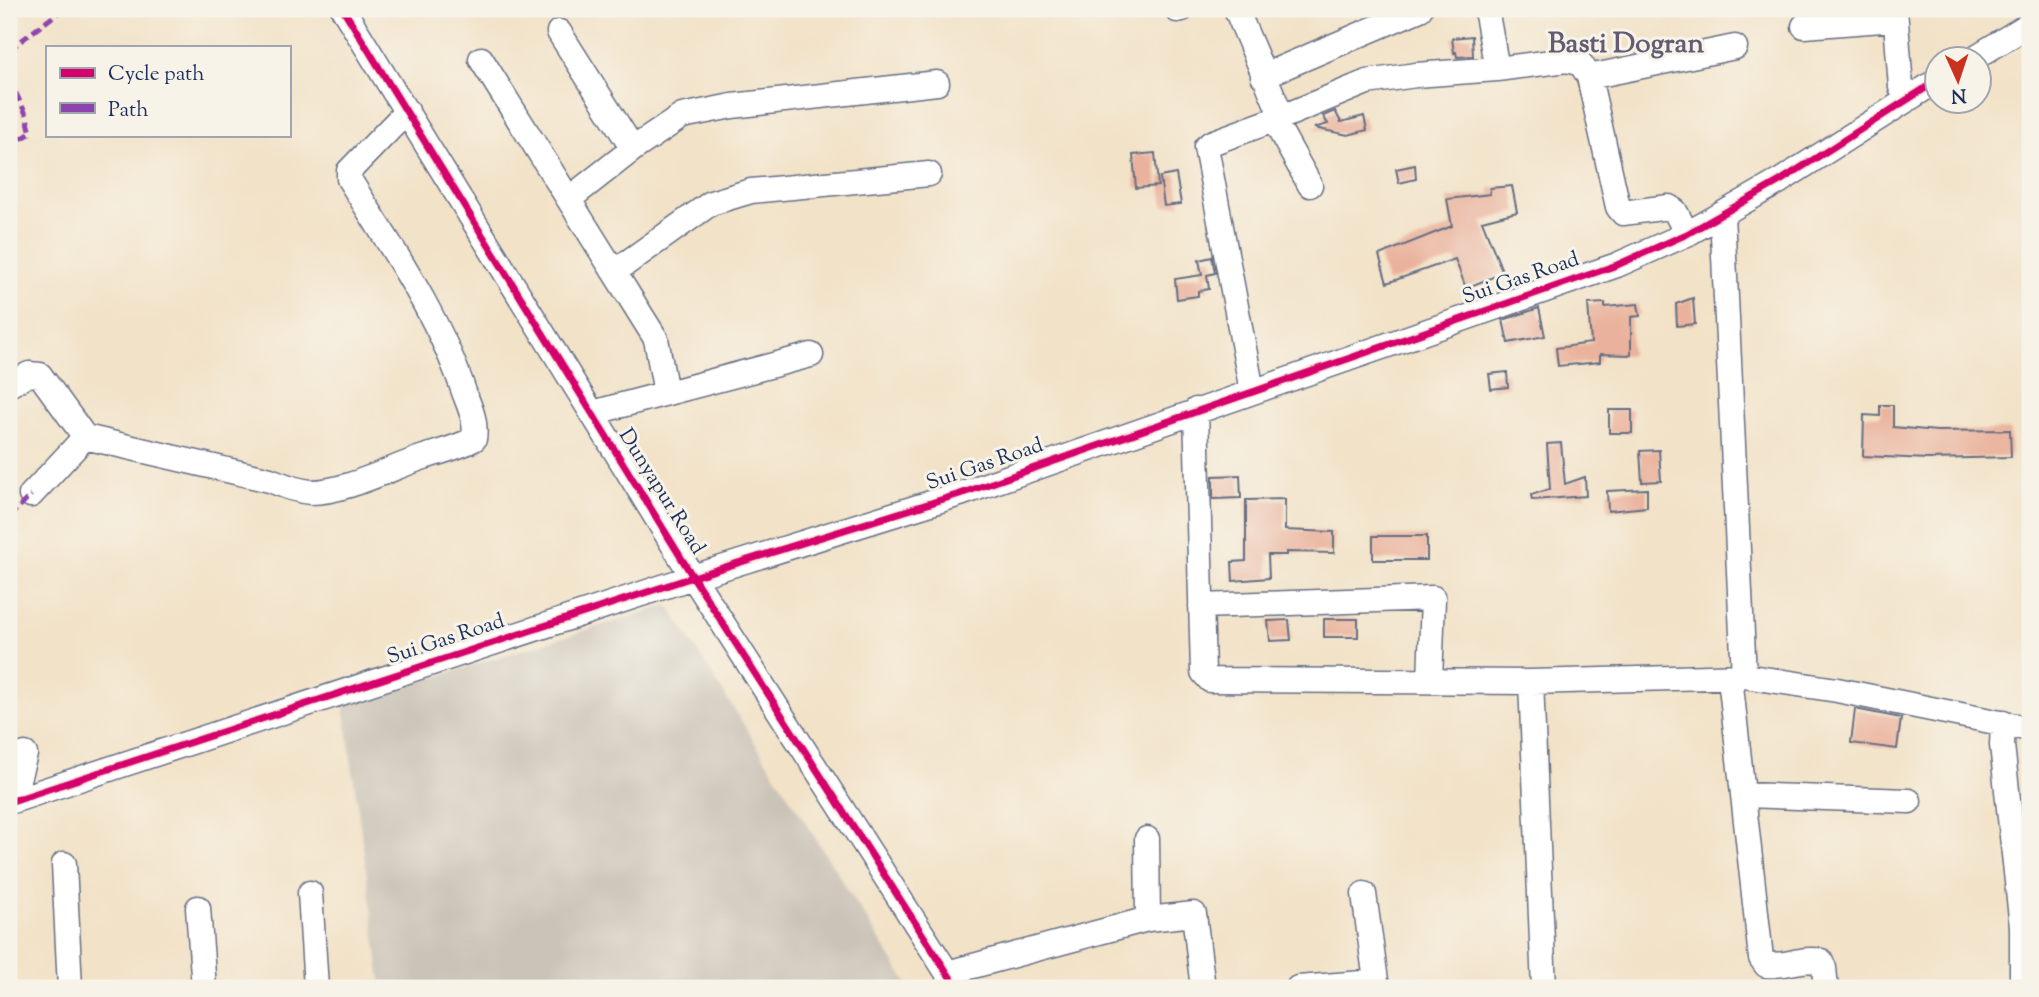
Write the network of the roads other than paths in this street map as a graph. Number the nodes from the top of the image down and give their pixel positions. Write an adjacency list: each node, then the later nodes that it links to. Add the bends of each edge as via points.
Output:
1 (343, 9): 18 (street, Dunyapur Road)
2 (1236, 9): 13 (street)
3 (1420, 9): 13 (street)
4 (1486, 9): 12 (street)
5 (1895, 14): 7 (street); 17 (street, via 1900,87)
6 (2030, 24): 9 (street)
7 (1804, 26)
8 (559, 32): 20 (street)
9 (1994, 46)
10 (1735, 47): 14 (street)
11 (481, 59): 23 (street)
12 (1497, 69): 14 (street, via 1567,60 1581,64); 19 (street, via 1367,82)
13 (1263, 76): 19 (street)
14 (1589, 77): 25 (street, via 1618,207 1631,214 1669,207)
15 (937, 83): 20 (street, via 732,106 682,116)
16 (1924, 88): 17 (street, Sui Gas Road)
17 (1906, 99): 24 (street, Sui Gas Road)
18 (407, 111): 32 (street, Dunyapur Road); 33 (street, via 349,171 349,179 453,358 476,426 474,439 334,489 310,492)
19 (1278, 119): 22 (street); 29 (street, via 1206,148)
20 (633, 149): 23 (street)
21 (929, 174): 26 (street, via 751,191 724,199)
22 (1310, 184)
23 (569, 199): 26 (street)
24 (1722, 214): 25 (street, Sui Gas Road); 37 (street)
25 (1687, 234): 29 (street, Sui Gas Road, via 1617,265)
26 (614, 272): 30 (street, via 656,339)
27 (811, 355): 30 (street)
28 (9, 385): 33 (street, via 29,374 40,376)
29 (1252, 391): 31 (street, Sui Gas Road)
30 (666, 393): 32 (street)
31 (1196, 410): 35 (street, Sui Gas Road, via 962,493); 36 (street)
32 (592, 413): 35 (street, Dunyapur Road)
33 (85, 437): 34 (street)
34 (31, 495)
35 (693, 577): 44 (street, Sui Gas Road); 52 (street, Dunyapur Road)
36 (1201, 606): 38 (street, via 1203,672 1210,680); 38 (street, via 1433,598)
37 (1737, 676): 39 (street); 40 (street, via 1837,690); 43 (street)
38 (1430, 681): 39 (street)
39 (1531, 682): 59 (street)
40 (2003, 723): 41 (street); 61 (street, via 2022,927)
41 (2030, 729)
42 (25, 754): 44 (street)
43 (1744, 794): 45 (street); 60 (street, via 1761,958 1766,965 1821,961)
44 (10, 801)
45 (1909, 801)
46 (1147, 839): 51 (street)
47 (64, 864): 54 (street)
48 (310, 893): 56 (street)
49 (1364, 894): 53 (street)
50 (198, 908): 55 (street)
51 (1148, 919): 52 (street); 57 (street, via 1194,914)
52 (952, 981)
53 (1376, 985): 58 (street)
54 (70, 988)
55 (204, 988)
56 (316, 988)
57 (1203, 988)
58 (1298, 988)
59 (1545, 988)
60 (1826, 988)
61 (2022, 988)

